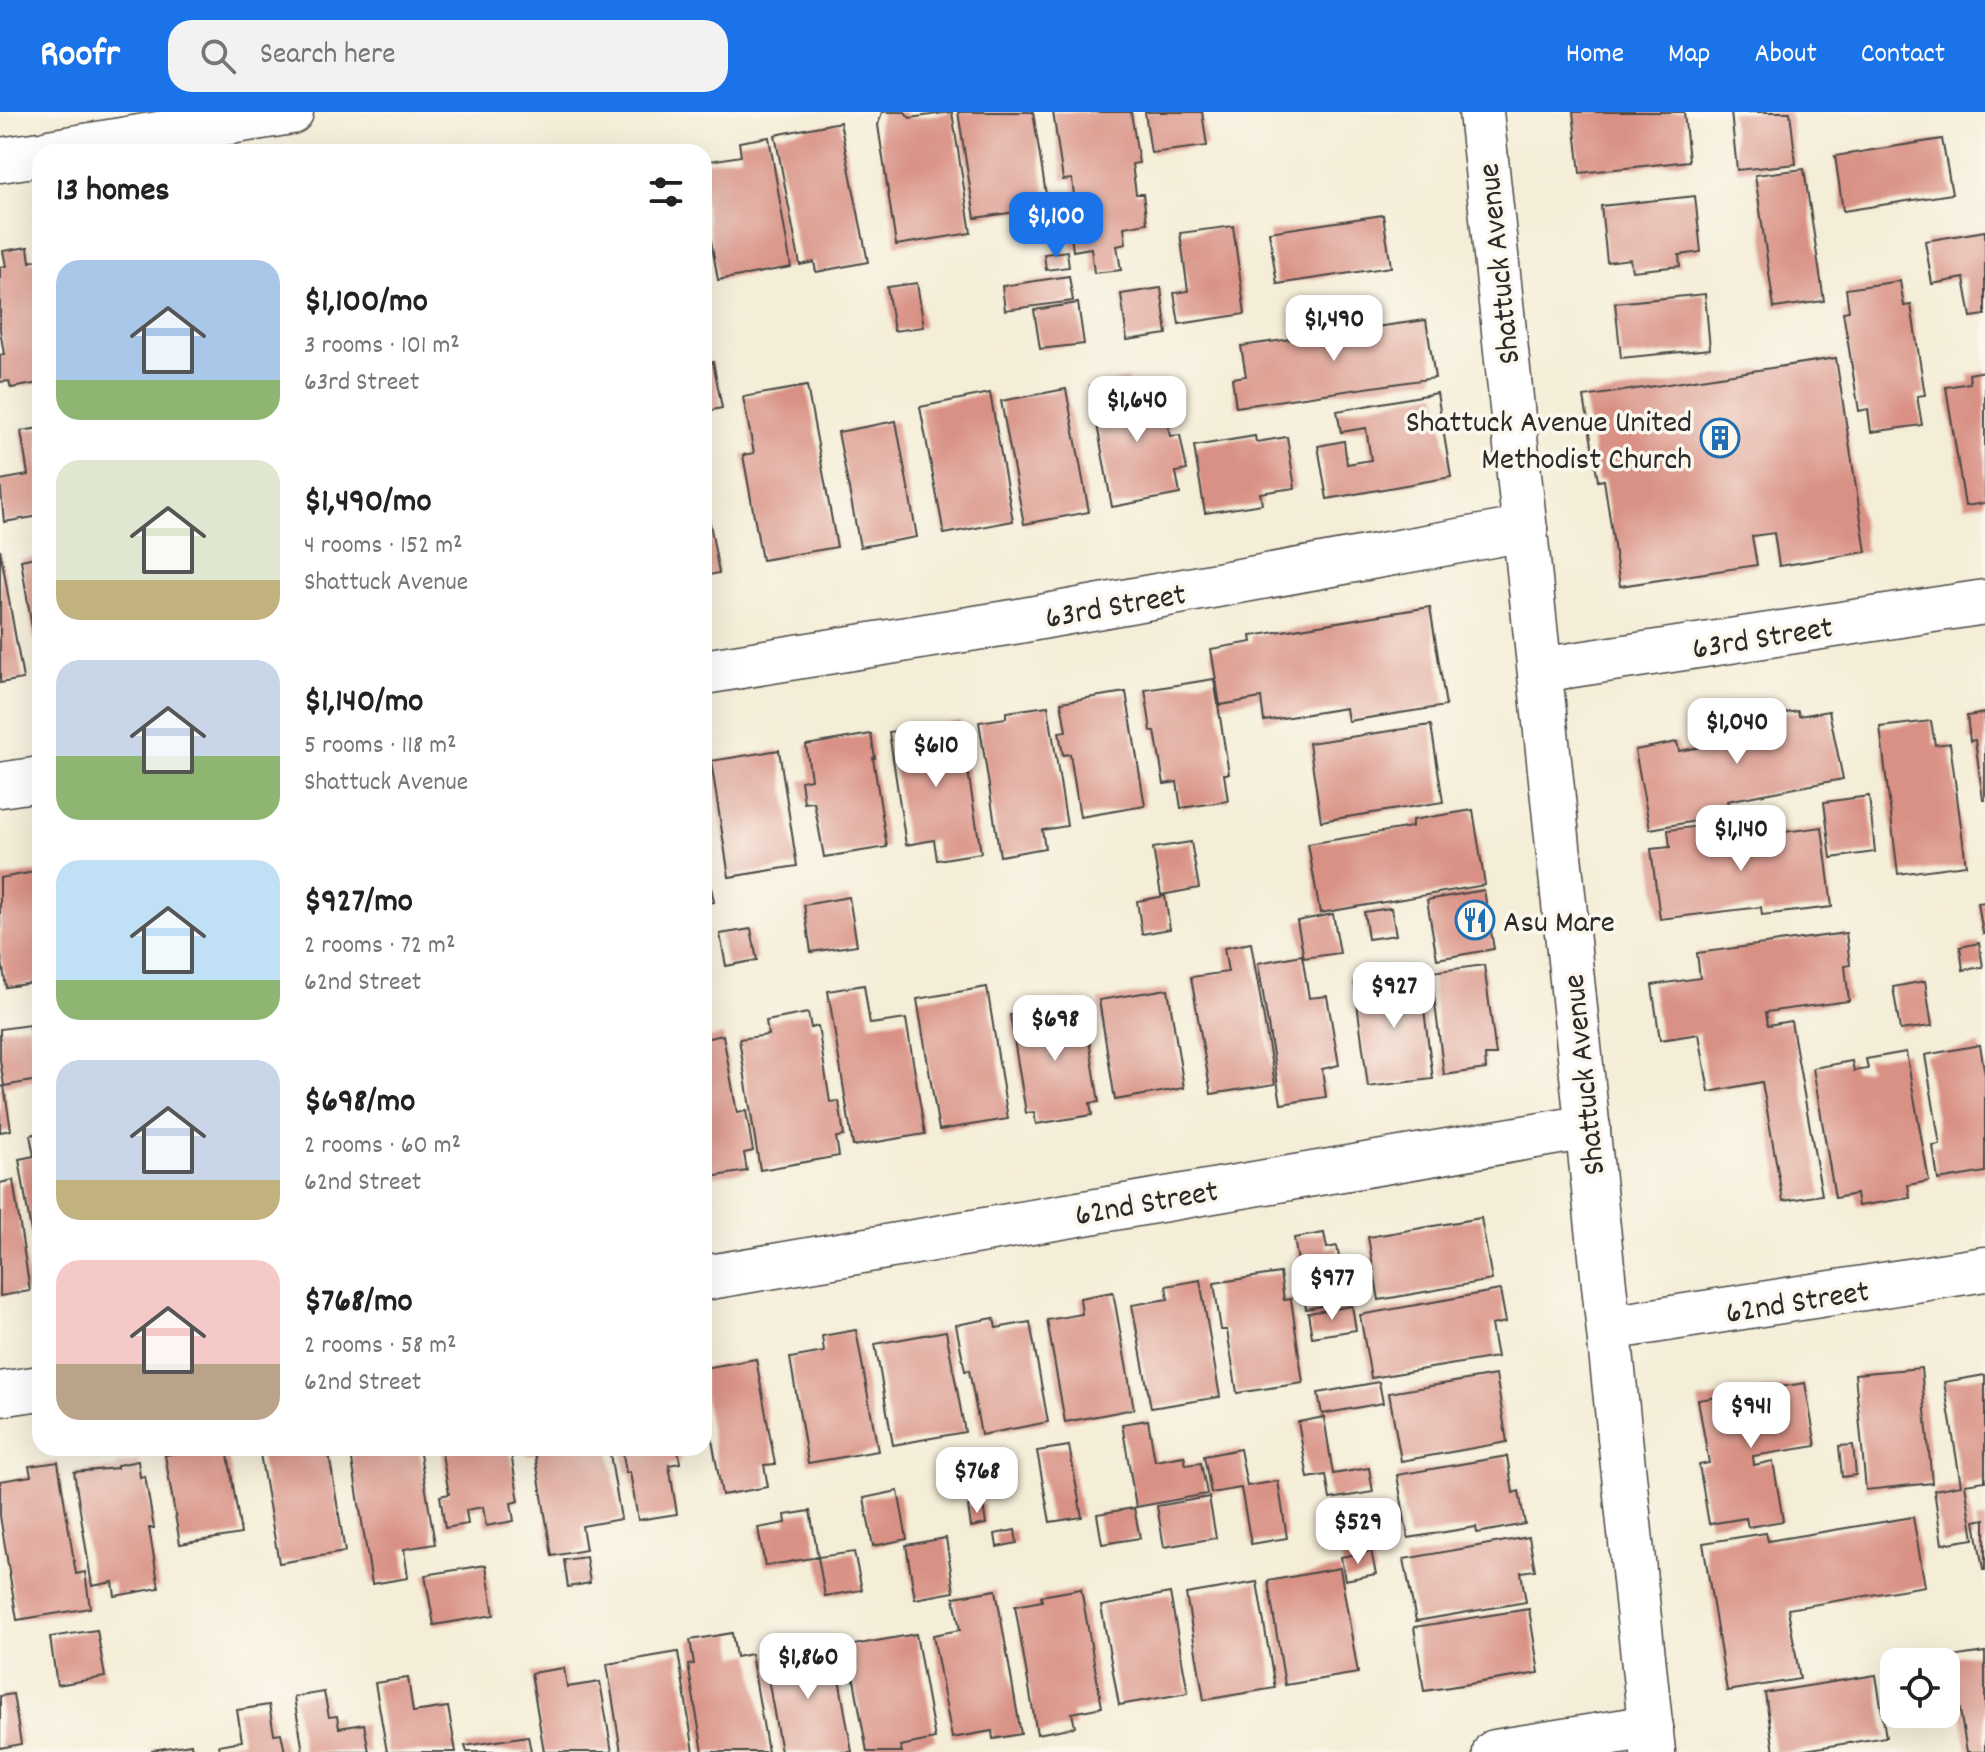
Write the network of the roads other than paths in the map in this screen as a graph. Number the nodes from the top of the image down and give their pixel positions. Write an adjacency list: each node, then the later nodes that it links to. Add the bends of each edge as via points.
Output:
1 (291, 112): 3 (street)
2 (1481, 112): 6 (street, Shattuck Avenue)
3 (97, 144)
4 (32, 155): 5 (street)
5 (0, 160)
6 (1525, 529): 8 (street, Shattuck Avenue); 9 (street, 63rd Street)
7 (1985, 602): 8 (street, 63rd Street)
8 (1540, 670): 12 (street, Shattuck Avenue)
9 (712, 671)
10 (32, 780): 11 (street)
11 (0, 785)
12 (1588, 1127): 14 (street, 62nd Street); 15 (street, Shattuck Avenue)
13 (1985, 1269): 15 (street, 62nd Street)
14 (712, 1277)
15 (1609, 1328): 18 (street, Shattuck Avenue)
16 (32, 1389): 17 (street)
17 (0, 1394)
18 (1652, 1739): 19 (street)
19 (1495, 1752)

